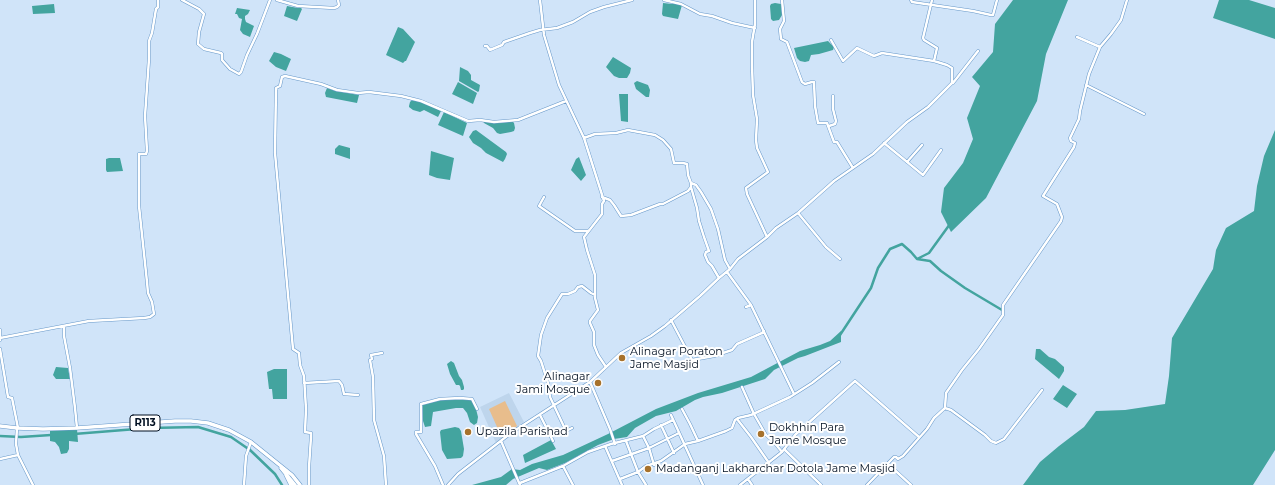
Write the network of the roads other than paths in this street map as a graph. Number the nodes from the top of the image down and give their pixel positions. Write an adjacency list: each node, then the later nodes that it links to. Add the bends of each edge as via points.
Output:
1 (158, 0): 51 (street, via 149,41 145,116 147,151 146,154 139,154 139,206 146,282 154,314 144,318 89,321)
2 (182, 0): 3 (street, via 204,14 198,44 204,49 221,52 222,60 239,74)
3 (270, 0)
4 (277, 0): 5 (street, via 298,6 334,8 339,5)
5 (338, 0)
6 (540, 0): 17 (street)
7 (632, 0): 17 (street, via 590,12 557,28)
8 (664, 0): 16 (street, via 681,4 700,14)
9 (755, 0): 16 (street)
10 (782, 0): 29 (street, via 784,21 780,29 781,39 787,42 802,82 814,82 818,123 827,123)
11 (911, 0): 15 (street)
12 (932, 0): 15 (street)
13 (997, 0): 15 (street, via 993,15)
14 (1128, 0): 21 (street, via 1121,20)
15 (931, 5): 23 (street, via 923,38 937,49)
16 (755, 28): 42 (street, via 752,65 757,119 756,140 768,172 746,188)
17 (543, 30): 20 (street, via 504,42 490,50); 27 (street)
18 (1077, 37): 21 (street)
19 (831, 40): 23 (street, via 843,61 857,48 874,56 882,53)
20 (485, 46)
21 (1100, 47): 25 (street)
22 (978, 51): 24 (street)
23 (934, 62): 24 (street, via 952,68)
24 (952, 83): 31 (street, via 928,107)
25 (1086, 85): 28 (street); 66 (street, via 1079,119 1070,138 1075,143 1074,146 1043,196 1057,204 1061,221 1003,305 1003,315 946,393)
26 (833, 96): 29 (street, via 836,120 835,124)
27 (566, 101): 30 (street); 60 (street, via 518,120 468,121 421,101 401,96 337,90 282,76 280,86 276,88 275,153 293,349 299,353)
28 (1144, 114)
29 (829, 126): 35 (street, via 834,142 837,142)
30 (584, 138): 36 (street, via 628,130 655,135 671,149 674,163 687,164); 39 (street)
31 (884, 143): 34 (street); 35 (street)
32 (922, 145): 34 (street)
33 (941, 150): 34 (street, via 923,175)
34 (907, 162)
35 (854, 168): 40 (street, via 834,181)
36 (691, 183): 37 (street); 44 (street, via 696,185 711,209 725,260)
37 (691, 187): 39 (street, via 663,204 631,215 621,216 610,200); 46 (street, via 709,251 706,252 708,262)
38 (544, 197): 41 (street, via 539,206 575,231)
39 (602, 197): 41 (street, via 602,213)
40 (798, 213): 42 (street); 43 (street, via 826,247)
41 (589, 231): 47 (street, via 585,239 595,275)
42 (768, 236): 44 (street, via 738,259)
43 (840, 259)
44 (730, 269): 45 (street)
45 (727, 272): 46 (street); 48 (street)
46 (719, 278): 50 (street)
47 (595, 294): 58 (street, via 598,311 590,322 594,332 594,345); 65 (street, via 580,286 575,291 562,294 547,318 538,356)
48 (751, 305): 49 (street); 53 (street)
49 (746, 307)
50 (671, 320): 53 (street, via 692,360 732,350 737,344); 58 (street)
51 (64, 326): 54 (street); 76 (street)
52 (0, 330): 54 (street)
53 (764, 331): 64 (street)
54 (0, 339)
55 (0, 351): 78 (street)
56 (382, 353): 116 (street, via 371,355 370,360 374,420 384,456)
57 (839, 362): 64 (street)
58 (606, 367): 59 (street)
59 (590, 382): 65 (street); 88 (street)
60 (304, 383): 63 (street, via 339,381 344,394); 115 (street, via 305,432 311,433)
61 (742, 387): 69 (street)
62 (1042, 390): 66 (street, via 1004,439 996,443)
63 (358, 394)
64 (794, 394): 69 (street)
65 (553, 406): 70 (street); 77 (street, via 566,431)
66 (945, 408): 81 (street)
67 (477, 409): 117 (street, via 472,399 440,399 421,404 421,432 416,433)
68 (682, 409): 86 (street)
69 (754, 414): 72 (street); 92 (street, via 766,435)
70 (540, 415): 83 (street); 84 (street)
71 (671, 415): 73 (street)
72 (737, 419): 86 (street, via 732,428); 98 (street)
73 (673, 420): 74 (street); 79 (street)
74 (661, 425): 80 (street); 82 (street)
75 (0, 426): 78 (main road, R113)
76 (77, 428): 78 (main road, R113); 87 (main road, R113, via 191,421 229,430)
77 (572, 428)
78 (17, 429): 95 (street)
79 (679, 433): 82 (street); 89 (street)
80 (642, 436): 85 (street); 91 (street)
81 (919, 437): 92 (street, via 855,380); 100 (street, via 903,456 898,459 894,457)
82 (668, 439): 91 (street); 93 (street)
83 (501, 441): 108 (street); 118 (street, via 458,474)
84 (553, 441)
85 (626, 441): 88 (street); 94 (street)
86 (698, 441): 89 (street)
87 (252, 442): 99 (main road, R113); 111 (street, via 246,456)
88 (614, 443): 90 (street)
89 (685, 444): 93 (street); 122 (street)
90 (606, 446): 97 (street); 102 (street, via 588,452)
91 (649, 448): 94 (street); 101 (street)
92 (783, 450): 98 (street); 125 (street)
93 (674, 453): 101 (street)
94 (632, 454): 97 (street); 104 (street)
95 (18, 455): 96 (street); 110 (street)
96 (0, 459)
97 (612, 461): 105 (street)
98 (769, 463): 106 (street)
99 (278, 464): 103 (main road, R113); 114 (main road, R113, via 292,474)
100 (888, 464): 107 (street); 127 (street)
101 (654, 465): 104 (street, via 646,466)
102 (563, 466): 108 (street); 119 (street)
103 (284, 471): 112 (main road); 113 (main road, R113)
104 (638, 472): 105 (street); 121 (street)
105 (620, 479): 120 (street)
106 (748, 479): 123 (street); 124 (street)
107 (872, 481): 109 (street); 126 (street)
108 (520, 484)
109 (875, 484)
110 (33, 485)
111 (244, 485)
112 (291, 485)
113 (295, 485)
114 (300, 485)
115 (309, 485)
116 (386, 485)
117 (443, 485)
118 (448, 485)
119 (573, 485)
120 (622, 485)
121 (646, 485)
122 (702, 485)
123 (740, 485)
124 (752, 485)
125 (822, 485)
126 (868, 485)
127 (911, 485)

